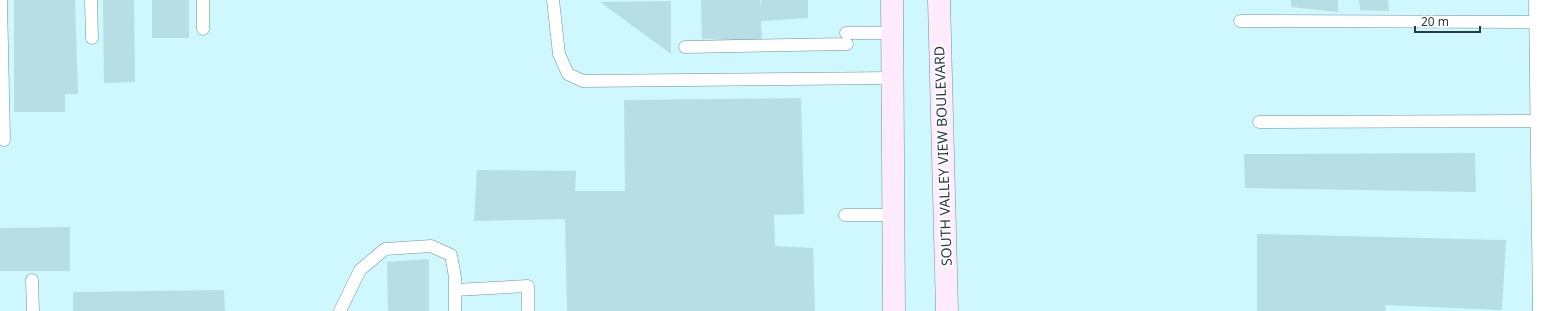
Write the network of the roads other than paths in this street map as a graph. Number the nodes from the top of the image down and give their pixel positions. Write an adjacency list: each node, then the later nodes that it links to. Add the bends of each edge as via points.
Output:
1 (1, 0): 17 (lane)
2 (92, 0): 12 (lane)
3 (203, 0): 10 (lane)
4 (553, 0): 14 (lane, via 559,54 568,74 583,81)
5 (892, 0): 11 (main road)
6 (939, 0): 27 (main road, SOUTH VALLEY VIEW BOULEVARD)
7 (1540, 0): 9 (street)
8 (1240, 21): 9 (lane)
9 (1540, 22): 15 (street)
10 (203, 29)
11 (893, 33): 13 (lane, via 846,39); 14 (main road)
12 (92, 38)
13 (685, 47)
14 (893, 78): 19 (main road)
15 (1542, 120): 16 (lane); 28 (street)
16 (1259, 122)
17 (4, 140)
18 (845, 215): 19 (lane)
19 (895, 215): 26 (main road)
20 (32, 280): 22 (lane)
21 (455, 290): 23 (lane, via 451,255 431,246 385,248 360,270); 24 (lane); 25 (lane, via 528,286)
22 (33, 311)
23 (340, 311)
24 (455, 311)
25 (528, 311)
26 (894, 311)
27 (947, 311)
28 (1544, 311)

